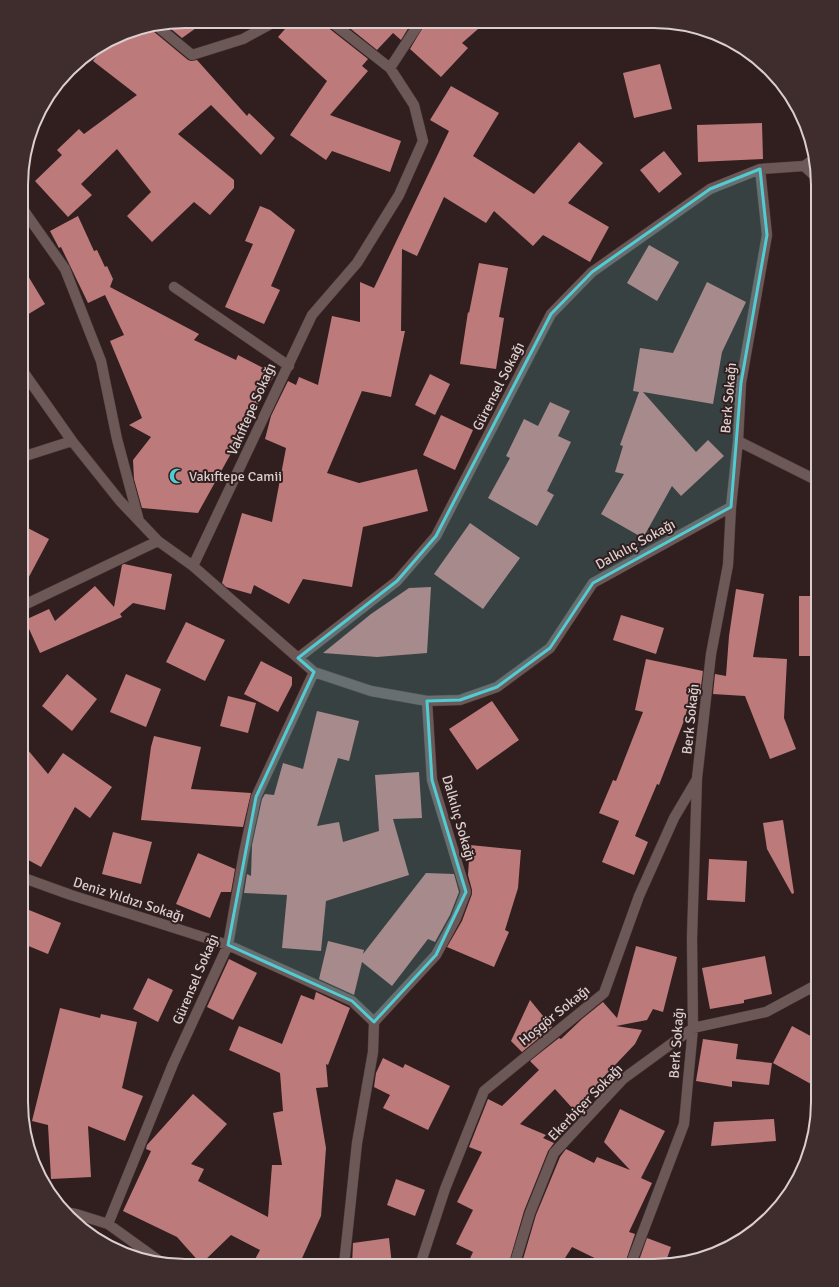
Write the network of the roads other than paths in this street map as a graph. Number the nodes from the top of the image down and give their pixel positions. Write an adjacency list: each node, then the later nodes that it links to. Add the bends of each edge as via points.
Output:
1 (263, 28): 4 (street, via 243,39 192,55)
2 (339, 28): 5 (street)
3 (416, 28): 5 (street)
4 (161, 30)
5 (390, 68): 12 (street, via 414,105 423,141 398,195 357,263 312,315)
6 (810, 162): 7 (street)
7 (804, 166): 8 (street, Gürensel Sokağı); 9 (street)
8 (760, 169): 15 (street, Berk Sokağı, via 767,235 741,384); 23 (street, Gürensel Sokağı, via 710,189 592,272 551,314 436,536 397,581)
9 (811, 172)
10 (28, 216): 19 (street, via 65,268 101,361)
11 (174, 287): 12 (street, Vakıftepe Sokağı)
12 (289, 366): 21 (street, Vakıftepe Sokağı)
13 (28, 379): 14 (street)
14 (72, 441): 16 (street); 19 (street)
15 (738, 441): 17 (street); 18 (street, Berk Sokağı)
16 (28, 455)
17 (811, 478)
18 (731, 507): 25 (street, Dalkılıç Sokağı, via 593,583 550,648 497,687 460,700); 26 (street, Berk Sokağı, via 728,565 711,654)
19 (140, 523): 20 (street)
20 (158, 541): 21 (street); 22 (street)
21 (193, 566): 23 (street)
22 (28, 603)
23 (298, 658): 24 (street)
24 (314, 672): 25 (street, via 371,691); 28 (street, Gürensel Sokağı, via 256,797)
25 (427, 701): 30 (street, Dalkılıç Sokağı, via 432,780 466,892 456,918 436,955)
26 (697, 778): 31 (street, Berk Sokağı, via 692,938); 36 (street, Hoşgör Sokağı, via 674,818 639,896 604,993 484,1091 445,1189)
27 (28, 880): 28 (street, Deniz Yıldızı Sokağı)
28 (228, 945): 30 (street, Deniz Yıldızı Sokağı, via 352,1001); 33 (street, Gürensel Sokağı, via 173,1064)
29 (811, 988): 31 (street, via 766,1012)
30 (374, 1022): 35 (street, via 373,1052 357,1143)
31 (693, 1028): 37 (street, Ekerbiçer Sokağı, via 623,1079 554,1153 530,1212); 38 (street, Berk Sokağı, via 684,1124)
32 (75, 1214): 33 (street)
33 (108, 1224): 34 (street)
34 (151, 1255)
35 (345, 1259)
36 (422, 1259)
37 (516, 1259)
38 (633, 1259)

